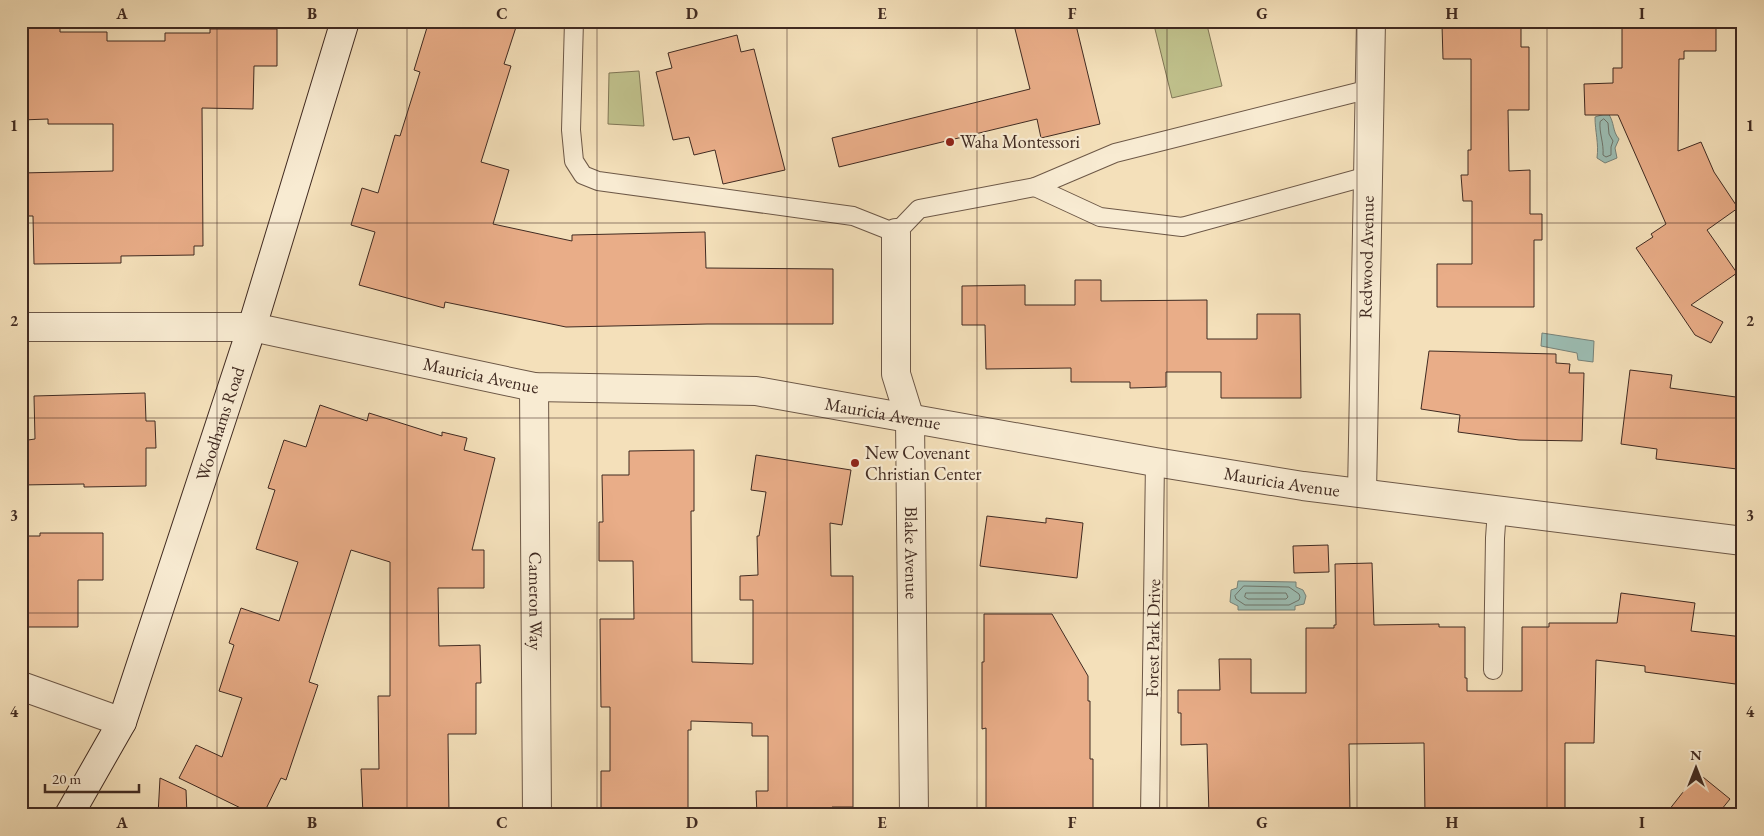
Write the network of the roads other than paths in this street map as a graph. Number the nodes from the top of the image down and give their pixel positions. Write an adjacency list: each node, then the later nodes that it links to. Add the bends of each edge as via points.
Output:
1 (345, 21): 9 (street, Woodhams Road)
2 (574, 21): 7 (lane, via 571,130 574,161 583,175 598,181 853,216)
3 (1371, 21): 4 (street, Redwood Avenue)
4 (1370, 89): 5 (street, Redwood Avenue); 6 (lane, via 1115,153)
5 (1368, 176): 6 (lane, via 1182,227 1100,217); 13 (street, Redwood Avenue)
6 (1035, 186): 7 (lane, via 919,209)
7 (896, 233): 11 (street, Blake Avenue, via 896,374)
8 (21, 327): 9 (street, Mauricia Avenue)
9 (252, 328): 10 (street, Mauricia Avenue); 18 (street, Woodhams Road)
10 (534, 387): 11 (street, Mauricia Avenue, via 756,391); 20 (street, Cameron Way)
11 (910, 419): 12 (street, Mauricia Avenue); 21 (street, Blake Avenue)
12 (1155, 462): 13 (street, Mauricia Avenue); 22 (lane, Forest Park Drive)
13 (1362, 493): 14 (street, Mauricia Avenue)
14 (1498, 510): 15 (street, Mauricia Avenue); 16 (lane)
15 (1743, 542)
16 (1493, 670)
17 (21, 686): 18 (street)
18 (122, 722): 19 (street, Woodhams Road)
19 (68, 815)
20 (537, 815)
21 (914, 815)
22 (1150, 815)

